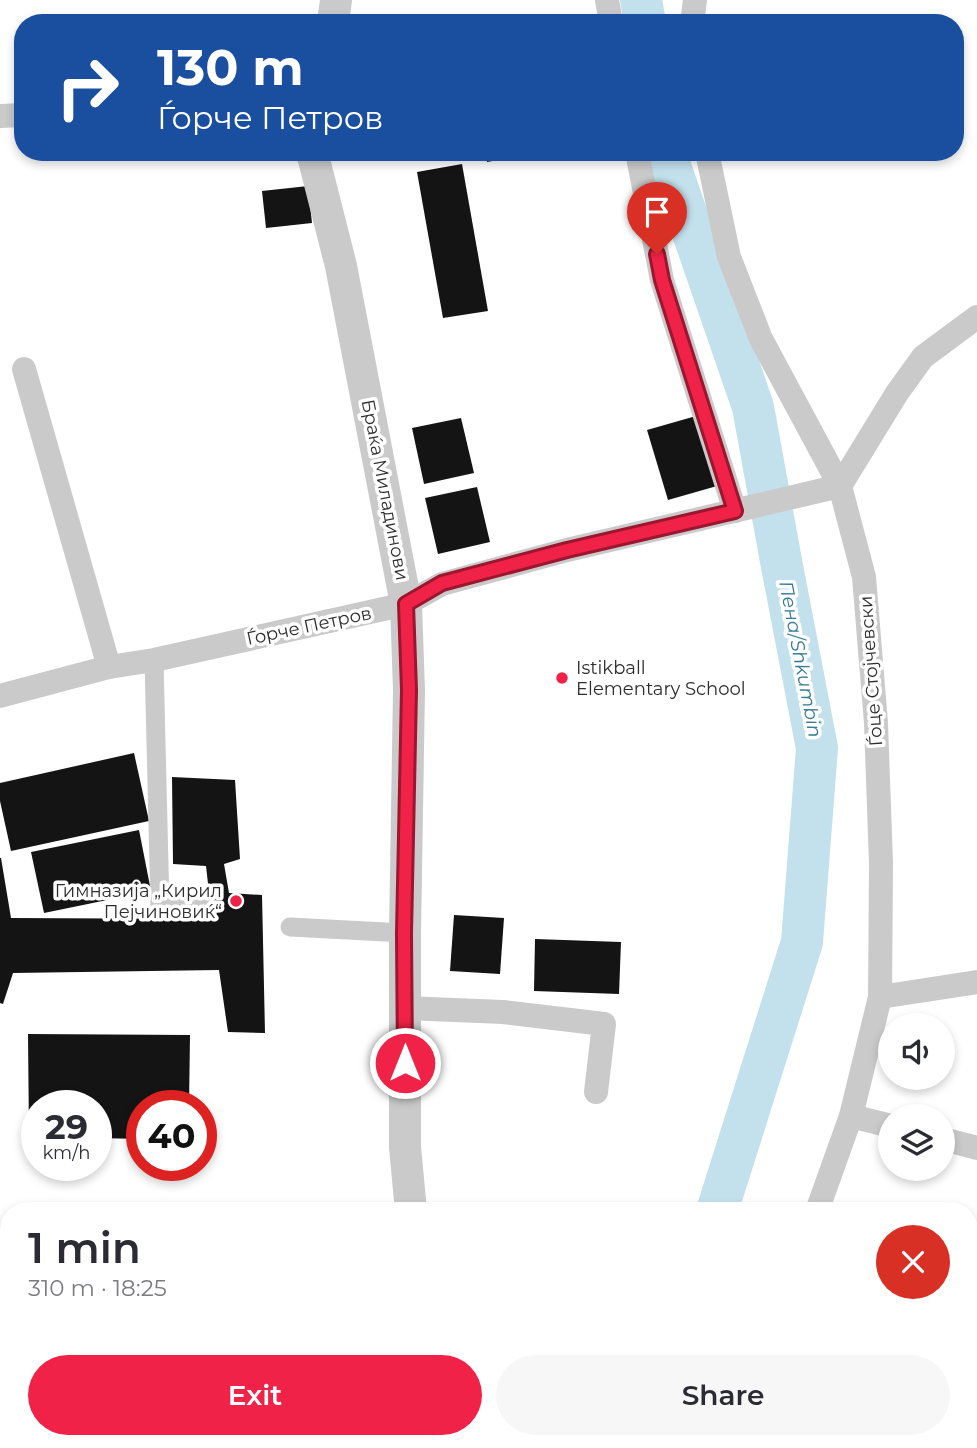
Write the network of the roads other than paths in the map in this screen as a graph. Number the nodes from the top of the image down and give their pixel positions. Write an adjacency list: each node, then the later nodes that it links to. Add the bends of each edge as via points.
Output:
1 (314, 161): 8 (street, Браќа Миладинови, via 341,266)
2 (639, 161): 7 (street, via 662,280)
3 (709, 161): 6 (street, Ѓоце Стојчевски, via 729,257)
4 (977, 317): 6 (street, via 923,357)
5 (24, 369): 10 (street)
6 (828, 488): 7 (street, Ѓорче Петров); 16 (street, Ѓоце Стојчевски, via 864,577 876,723)
7 (745, 509): 8 (street, Ѓорче Петров, via 442,583)
8 (406, 604): 9 (street, Ѓорче Петров); 14 (street, Браќа Миладинови, via 409,690)
9 (154, 660): 10 (street, Ѓорче Петров); 12 (street, via 160,906)
10 (110, 667): 11 (street, Ѓорче Петров)
11 (0, 696)
12 (210, 907)
13 (290, 927): 14 (street)
14 (404, 933): 17 (street, Браќа Миладинови)
15 (977, 982): 16 (street)
16 (880, 996): 19 (street, Ѓоце Стојчевски)
17 (405, 1008): 18 (street, via 502,1012 604,1024); 23 (street, Браќа Миладинови, via 405,1147)
18 (596, 1092)
19 (851, 1116): 20 (street); 24 (street, Ѓоце Стојчевски)
20 (878, 1123)
21 (955, 1142): 22 (street)
22 (977, 1148)
23 (410, 1202)
24 (820, 1202)

